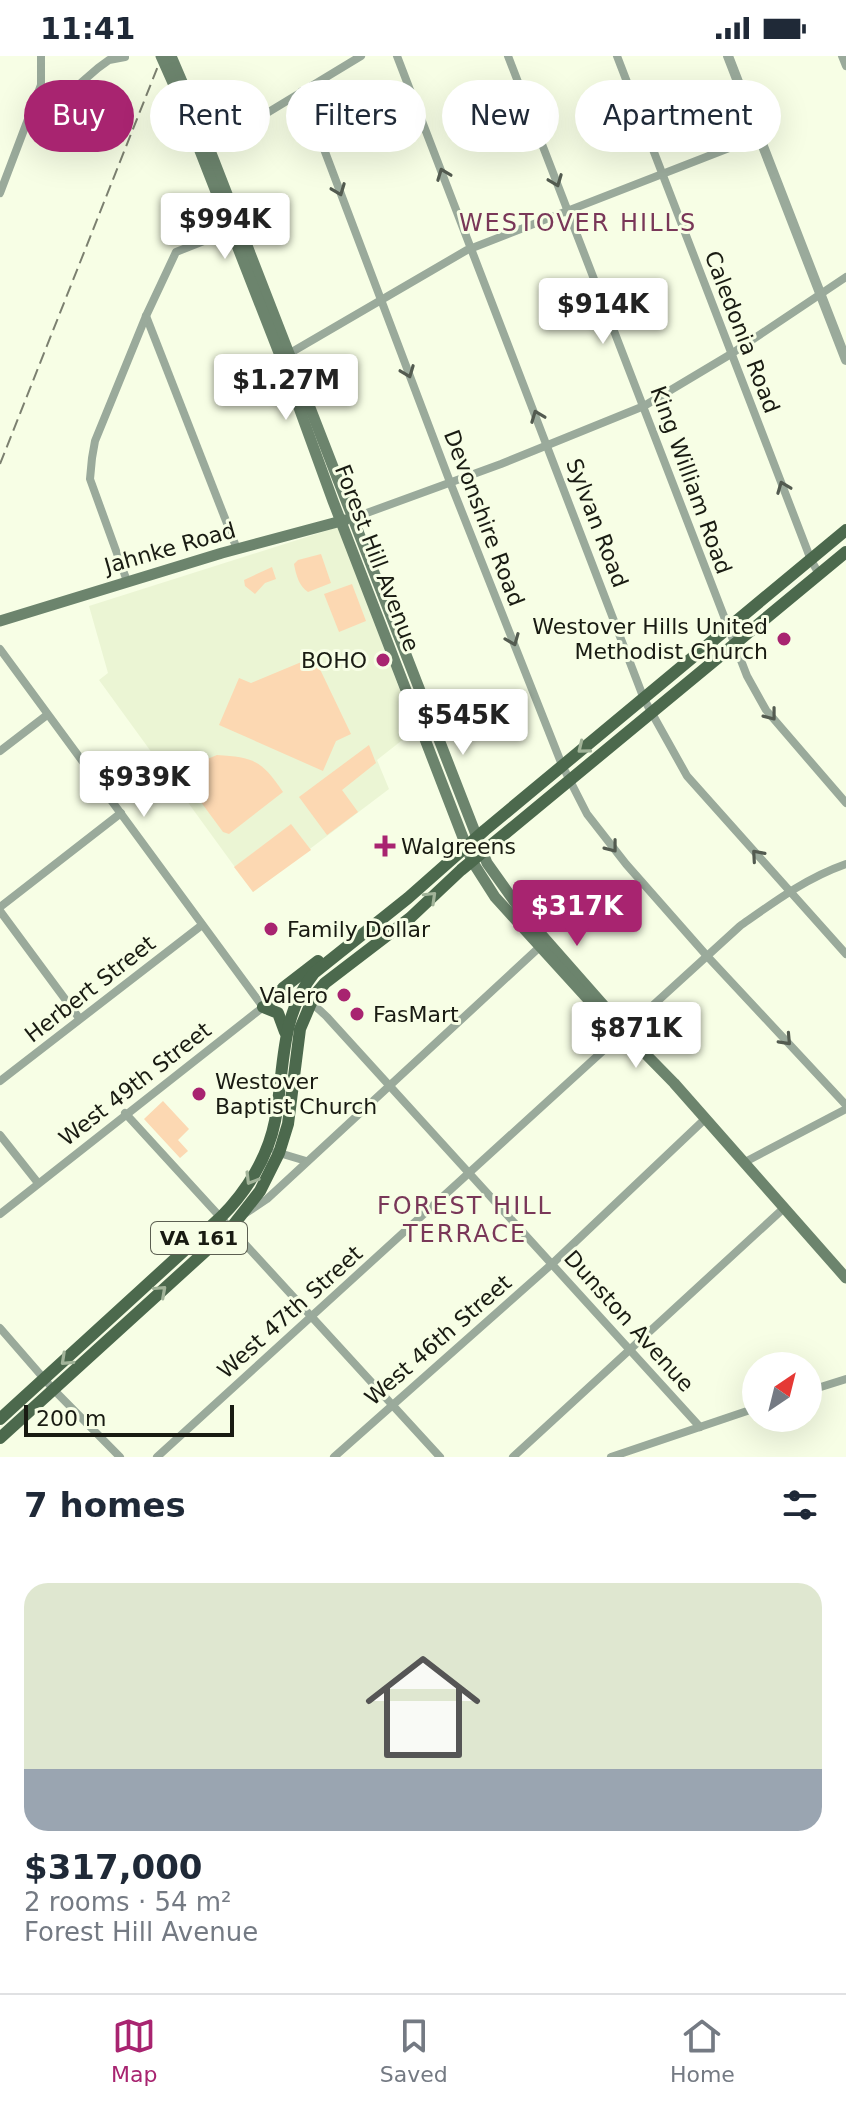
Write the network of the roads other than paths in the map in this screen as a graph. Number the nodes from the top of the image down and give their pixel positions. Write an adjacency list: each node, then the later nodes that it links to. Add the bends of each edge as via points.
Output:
1 (41, 56): 12 (street)
2 (161, 56): 14 (main road, Forest Hill Avenue, bridge)
3 (171, 56): 15 (main road, Forest Hill Avenue)
4 (361, 56): 16 (street)
5 (397, 56): 27 (street, Sylvan Road, one-way to 5)
6 (508, 56): 25 (street, King William Road, one-way to 25)
7 (617, 56): 23 (street, Caledonia Road)
8 (728, 56): 17 (street)
9 (842, 56): 11 (street)
10 (125, 57): 13 (street, via 109,60)
11 (846, 66)
12 (41, 80)
13 (84, 80)
14 (172, 80)
15 (182, 80)
16 (321, 80)
17 (738, 80)
18 (24, 132): 24 (street)
19 (206, 152): 26 (main road, Forest Hill Avenue)
20 (325, 152): 30 (street, Devonshire Road, one-way to 30)
21 (719, 152): 23 (street)
22 (766, 152): 29 (street)
23 (663, 174): 25 (street); 32 (street, Caledonia Road)
24 (0, 193)
25 (567, 211): 27 (street); 35 (street, King William Road)
26 (236, 228): 31 (street, via 176,252); 33 (main road, Forest Hill Avenue)
27 (472, 248): 30 (street); 36 (street, Sylvan Road, one-way to 27)
28 (846, 277): 29 (street)
29 (821, 293): 32 (street); 34 (street)
30 (380, 299): 33 (street); 37 (street, Devonshire Road, one-way to 37)
31 (146, 316): 40 (street); 44 (street, via 95,441 90,470)
32 (731, 354): 35 (street); 42 (street, Caledonia Road, one-way to 32)
33 (285, 356): 38 (main road, Forest Hill Avenue)
34 (846, 360)
35 (644, 406): 36 (street); 46 (street, King William Road)
36 (548, 446): 37 (street); 49 (street, Sylvan Road)
37 (450, 482): 38 (street); 53 (street, Devonshire Road, one-way to 53)
38 (347, 519): 40 (main road, Jahnke Road); 57 (main road, Forest Hill Avenue)
39 (846, 530): 42 (main road, VA 161)
40 (237, 549): 44 (main road, Jahnke Road)
41 (846, 552): 43 (main road, VA 161)
42 (811, 560): 43 (street, Caledonia Road); 46 (main road, VA 161)
43 (819, 574): 47 (main road, VA 161)
44 (127, 581): 45 (main road, Jahnke Road)
45 (0, 621)
46 (727, 629): 47 (street, King William Road); 49 (main road, VA 161)
47 (734, 646): 50 (main road, VA 161); 55 (street, King William Road, one-way to 55, via 766,710)
48 (0, 649): 51 (street)
49 (644, 699): 50 (street, Sylvan Road); 53 (main road, VA 161, one-way to 53)
50 (652, 714): 54 (main road, VA 161); 61 (street, Sylvan Road, one-way to 50, via 687,776)
51 (47, 715): 52 (street); 56 (street)
52 (0, 751)
53 (562, 765): 54 (street, Devonshire Road); 57 (main road, VA 161)
54 (570, 781): 58 (main road, VA 161); 67 (street, Devonshire Road, one-way to 67, via 597,827)
55 (846, 803)
56 (121, 813): 62 (street); 63 (street)
57 (471, 842): 58 (main road, Forest Hill Avenue); 59 (main road, Forest Hill Avenue); 65 (main road, VA 161)
58 (483, 852): 59 (main road, VA 161); 64 (main road, Forest Hill Avenue)
59 (472, 861): 64 (main road, Forest Hill Avenue, via 487,888); 68 (main road, VA 161, one-way to 59, via 410,918)
60 (846, 864): 61 (street, West 47th Street)
61 (789, 891): 66 (street, Sylvan Road); 67 (street, West 47th Street)
62 (0, 909): 70 (street)
63 (202, 925): 69 (street); 70 (street, Herbert Street)
64 (544, 944): 71 (main road, Forest Hill Avenue, via 596,1008); 74 (street)
65 (339, 951): 68 (main road, VA 161, via 314,973); 69 (main road, via 315,963)
66 (846, 954)
67 (707, 956): 71 (street, West 47th Street); 75 (street, Devonshire Road, one-way to 75)
68 (304, 1000): 69 (street, West 49th Street, via 287,994); 72 (main road, VA 161); 74 (street, Dunston Avenue, via 327,1017); 79 (main road, VA 161, via 288,1124)
69 (268, 1004): 72 (main road); 76 (street, West 49th Street)
70 (79, 1018): 73 (street, Herbert Street)
71 (624, 1032): 77 (main road, Forest Hill Avenue); 82 (street, West 47th Street)
72 (286, 1034): 79 (main road, VA 161)
73 (0, 1081)
74 (389, 1086): 80 (street); 82 (street, Dunston Avenue)
75 (846, 1107): 81 (street)
76 (125, 1113): 83 (street, West 49th Street); 87 (street)
77 (705, 1119): 81 (main road, Forest Hill Avenue); 89 (street, West 46th Street)
78 (0, 1135): 83 (street)
79 (273, 1150): 80 (street); 86 (main road, VA 161, via 270,1175); 87 (main road, VA 161, one-way to 87)
80 (306, 1161): 86 (street)
81 (745, 1162): 84 (main road, Forest Hill Avenue)
82 (469, 1173): 89 (street, Dunston Avenue); 91 (street, West 47th Street)
83 (38, 1183): 85 (street, West 49th Street)
84 (784, 1208): 90 (main road, Forest Hill Avenue); 93 (street)
85 (0, 1214)
86 (242, 1215): 88 (main road, VA 161)
87 (221, 1217): 88 (street); 95 (main road, VA 161, one-way to 95)
88 (231, 1228): 91 (street); 95 (main road, VA 161, one-way to 88)
89 (553, 1263): 93 (street, Dunston Avenue); 97 (street, West 46th Street)
90 (846, 1278)
91 (311, 1317): 97 (street); 103 (street, West 47th Street)
92 (0, 1328): 95 (street)
93 (630, 1350): 100 (street, Dunston Avenue); 106 (street)
94 (846, 1379): 96 (street)
95 (49, 1384): 99 (main road, VA 161); 101 (main road, VA 161); 102 (street)
96 (822, 1387)
97 (391, 1404): 104 (street, West 46th Street); 105 (street)
98 (742, 1413): 100 (street)
99 (0, 1419)
100 (700, 1427): 107 (street)
101 (0, 1438)
102 (120, 1457)
103 (157, 1457)
104 (334, 1457)
105 (440, 1457)
106 (513, 1457)
107 (611, 1457)

